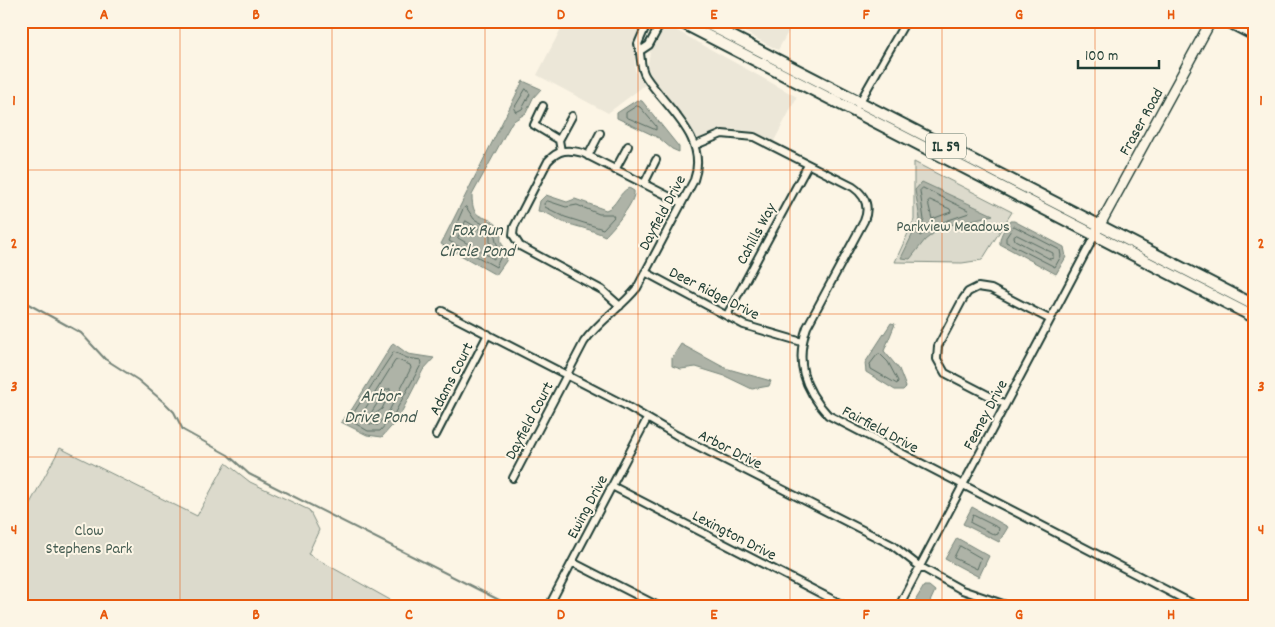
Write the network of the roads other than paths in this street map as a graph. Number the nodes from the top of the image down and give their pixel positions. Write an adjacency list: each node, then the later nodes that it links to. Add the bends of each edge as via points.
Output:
1 (648, 21): 9 (street, via 638,44)
2 (662, 21): 9 (street, via 649,44)
3 (679, 21): 11 (main road, IL 59)
4 (702, 21): 11 (main road, IL 59)
5 (906, 21): 11 (street)
6 (1211, 21): 24 (street, Fraser Road)
7 (1223, 21): 8 (street)
8 (1254, 37)
9 (640, 51): 15 (street, via 645,76)
10 (543, 106): 14 (street, via 534,125)
11 (857, 107): 24 (main road, IL 59)
12 (572, 116): 14 (street)
13 (600, 132): 18 (street)
14 (559, 140): 17 (street)
15 (696, 145): 20 (street, Fairfield Drive, via 722,134 746,136); 23 (street, Dayfield Drive, via 698,168)
16 (628, 146): 21 (street)
17 (561, 151): 18 (street, via 569,149); 27 (street, via 548,160 513,235 520,246 602,290)
18 (588, 156): 21 (street)
19 (656, 160): 22 (street)
20 (808, 164): 29 (street, Cahills Way); 33 (street, Fairfield Drive, via 858,191 867,206 864,221)
21 (615, 170): 22 (street)
22 (644, 184): 23 (street)
23 (682, 203): 25 (street, Dayfield Drive)
24 (1098, 230): 26 (main road, IL 59); 30 (main road, IL 59); 31 (street, Feeney Drive)
25 (645, 272): 27 (street, Dayfield Drive, via 637,288); 29 (street, Deer Ridge Drive)
26 (1254, 305)
27 (620, 306): 34 (street, Dayfield Drive, via 594,328)
28 (442, 311): 32 (street, Arbor Drive)
29 (727, 315): 33 (street, Deer Ridge Drive, via 762,332)
30 (1254, 317)
31 (1049, 320): 35 (street, Feeney Drive); 35 (street, via 992,289 978,287 965,296 938,346 936,359 942,370)
32 (488, 334): 34 (street, Arbor Drive); 37 (street, Adams Court)
33 (802, 342): 39 (street, Fairfield Drive, via 801,370 815,401 828,415)
34 (567, 375): 36 (street, Arbor Drive); 38 (street, Dayfield Court)
35 (1005, 404): 39 (street, Feeney Drive)
36 (647, 419): 40 (street, Ewing Drive); 42 (street, Arbor Drive, via 892,545)
37 (436, 434)
38 (513, 478)
39 (962, 485): 42 (street, Feeney Drive); 48 (street, Fairfield Drive)
40 (612, 486): 41 (street, Ewing Drive); 45 (street, Lexington Drive)
41 (572, 562): 43 (street, Ewing Drive); 44 (street)
42 (919, 566): 46 (street, Feeney Drive); 47 (street, Arbor Drive, via 962,590)
43 (549, 606)
44 (658, 606)
45 (845, 606)
46 (899, 606)
47 (1009, 606)
48 (1197, 606)

